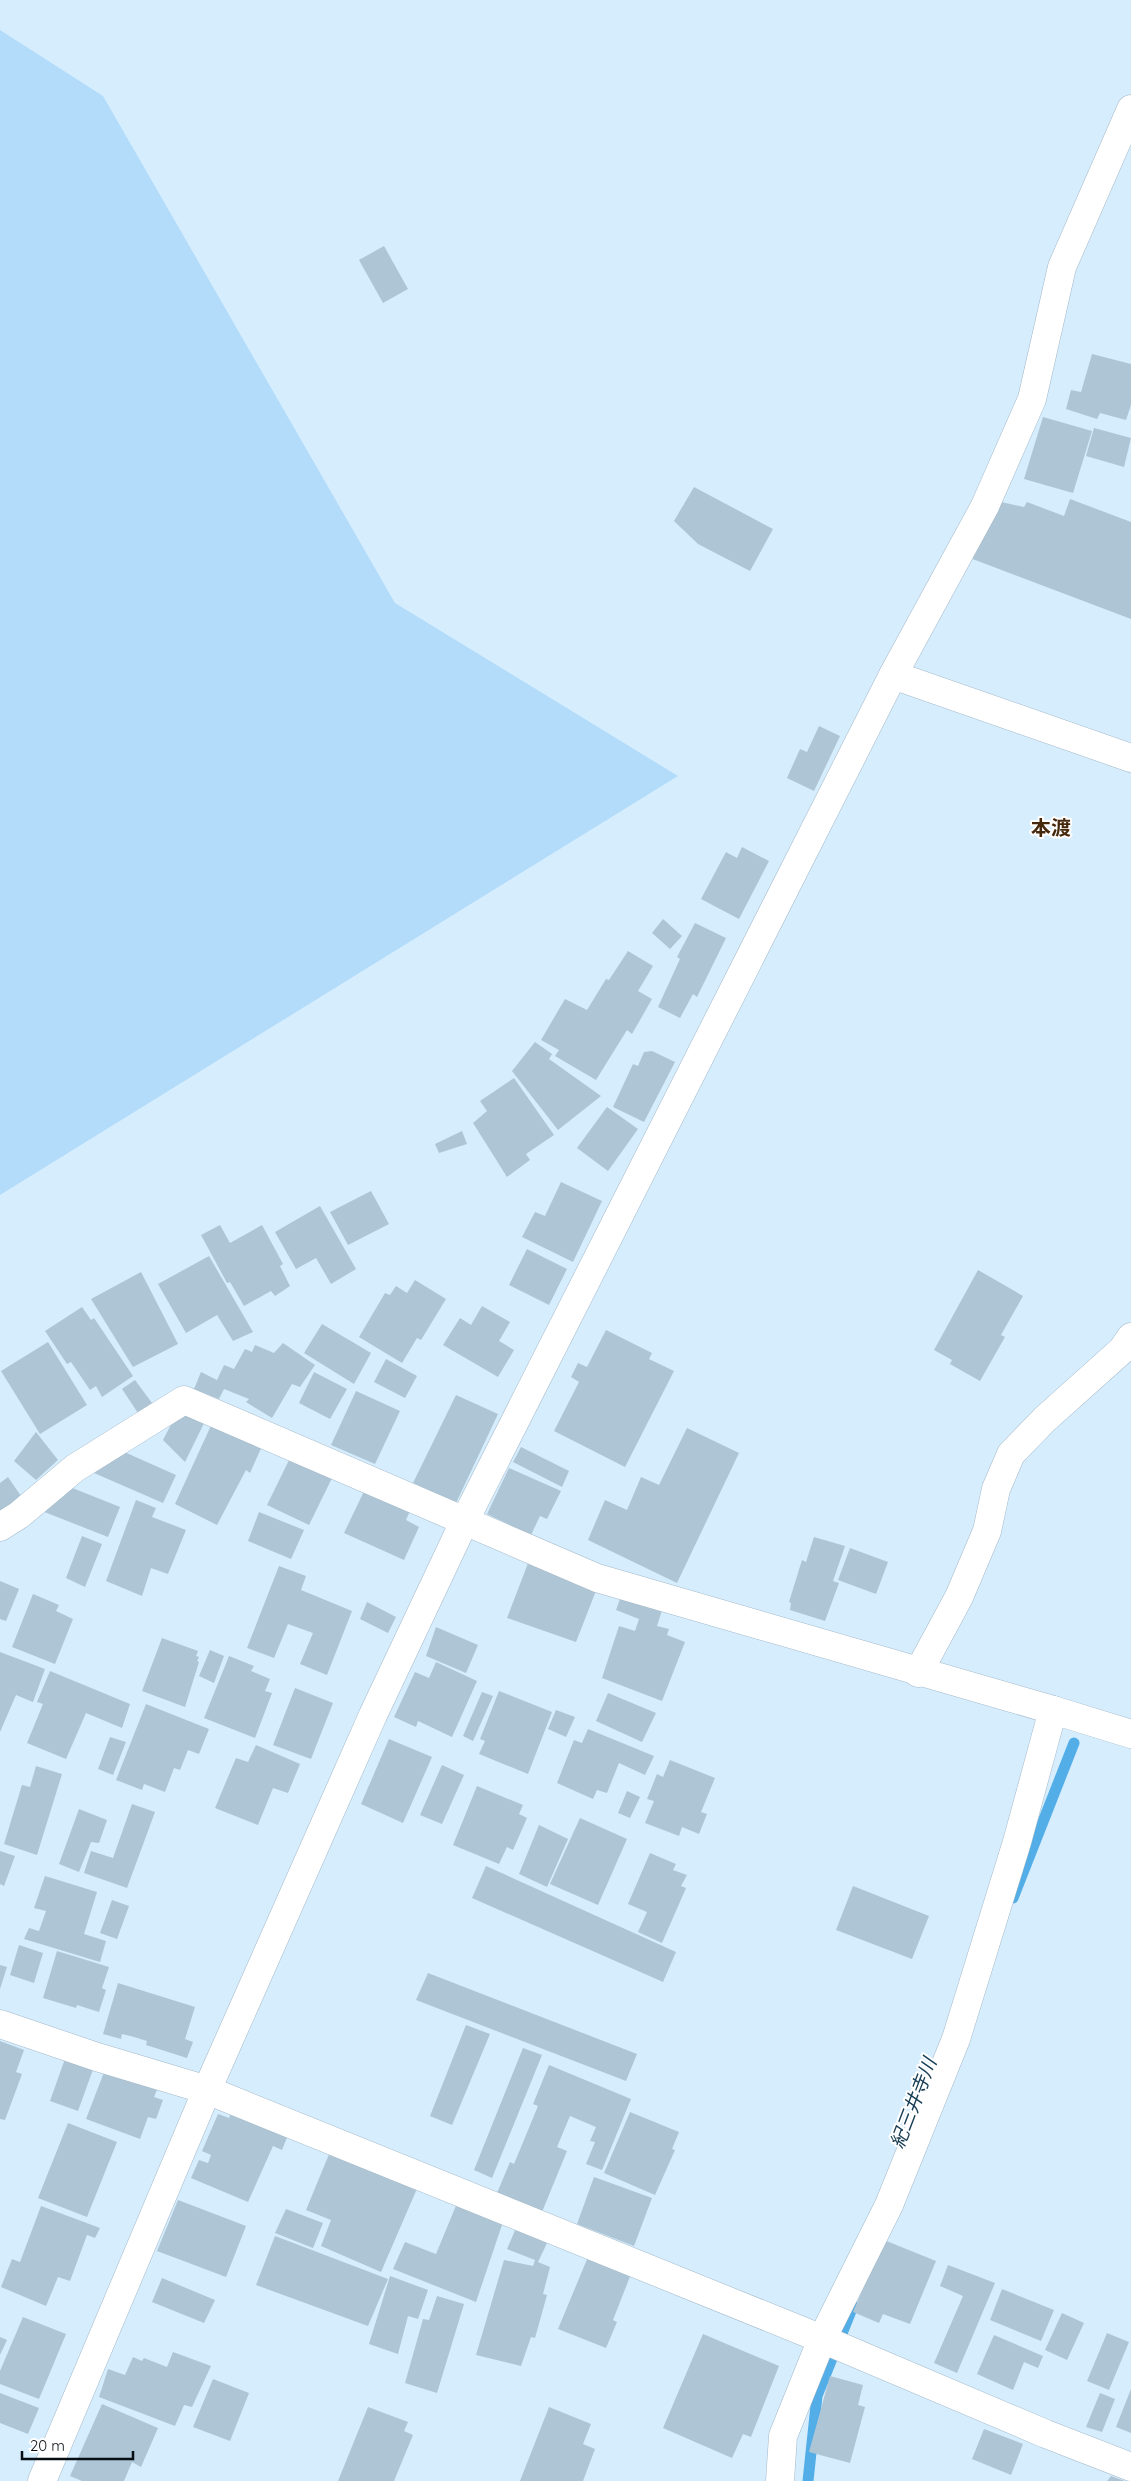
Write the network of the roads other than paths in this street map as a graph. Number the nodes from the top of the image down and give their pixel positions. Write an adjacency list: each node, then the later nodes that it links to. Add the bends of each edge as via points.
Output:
1 (1131, 109): 2 (street, via 1062,267 1032,399 985,506)
2 (893, 675): 3 (street); 5 (street)
3 (1131, 758)
4 (1131, 1337): 7 (street, via 1122,1350 1011,1454 996,1489 987,1531 963,1588)
5 (465, 1520): 6 (street, via 184,1400 75,1468); 7 (street, via 597,1578); 11 (street, via 373,1715)
6 (0, 1527)
7 (918, 1673): 8 (street)
8 (1053, 1710): 9 (street); 12 (street, via 1017,1842 956,2039 888,2205)
9 (1131, 1734)
10 (0, 2024): 11 (street)
11 (207, 2090): 12 (street); 14 (street)
12 (822, 2339): 13 (street); 15 (street, via 783,2436)
13 (1131, 2467)
14 (42, 2481)
15 (780, 2481)

